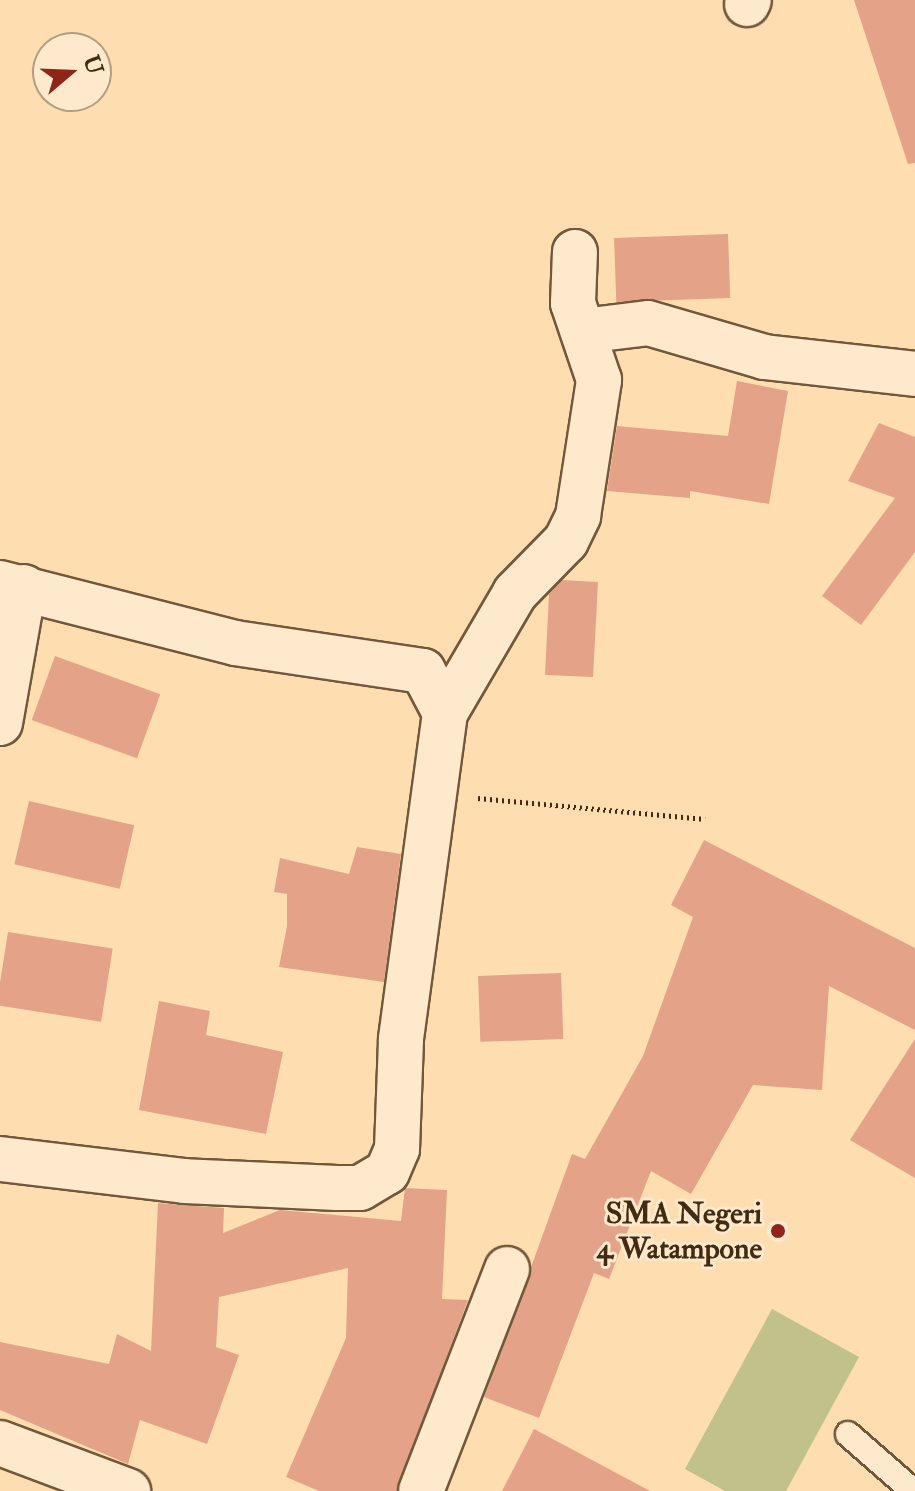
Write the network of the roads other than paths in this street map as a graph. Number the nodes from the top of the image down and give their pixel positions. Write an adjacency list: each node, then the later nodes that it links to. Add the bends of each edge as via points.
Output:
1 (575, 252): 2 (street, via 571,286)
2 (583, 331): 3 (street, via 648,323 764,357); 5 (street, via 599,405 578,516 566,541 515,593)
3 (915, 374)
4 (12, 585): 5 (street, via 235,643 423,671); 6 (street)
5 (445, 713): 7 (street, via 429,793 397,1149 377,1182 337,1188 185,1181)
6 (0, 723)
7 (0, 1159)
8 (507, 1269): 12 (street)
9 (848, 1434): 13 (lane)
10 (0, 1443): 11 (street)
11 (128, 1491)
12 (421, 1491)
13 (913, 1491)

